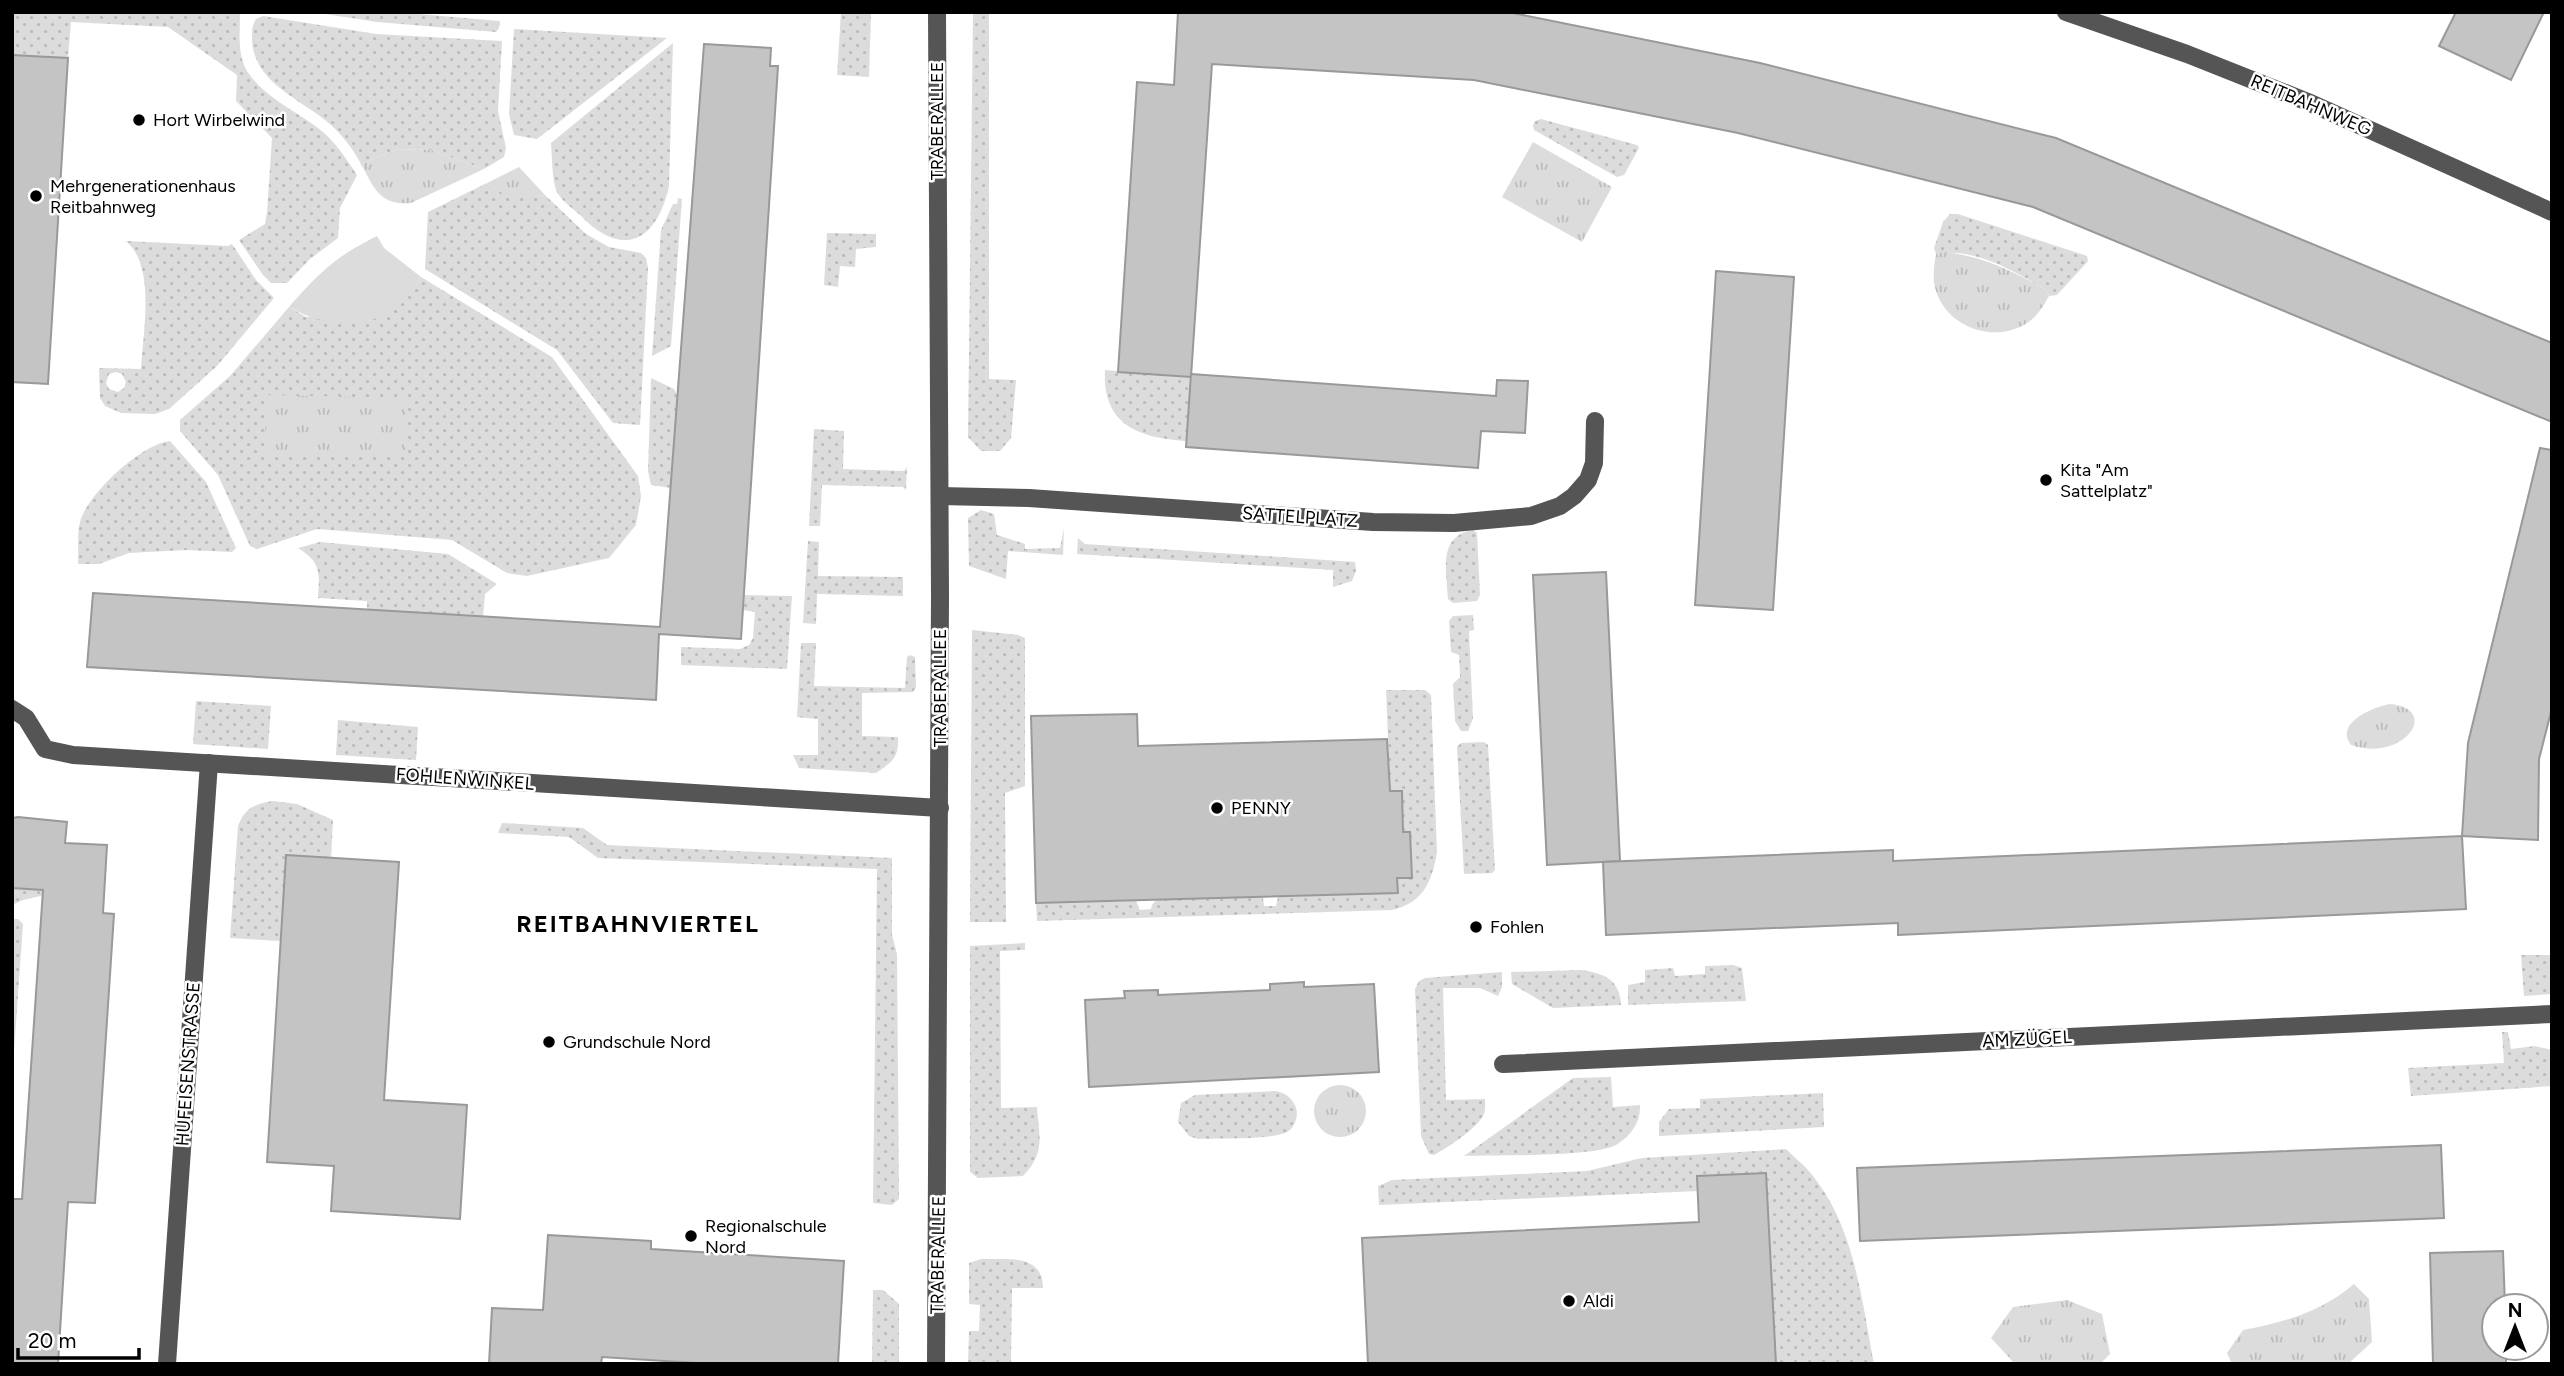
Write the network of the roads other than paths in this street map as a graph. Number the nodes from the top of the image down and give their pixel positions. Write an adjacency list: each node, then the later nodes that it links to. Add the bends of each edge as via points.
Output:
1 (937, 12): 5 (street, TRABERALLEE)
2 (2066, 12): 3 (street, REITBAHNWEG, via 2308,102)
3 (2552, 212)
4 (1595, 421): 5 (street, SATTELPLATZ, via 1594,463 1588,480 1560,506 1531,516 1383,523)
5 (940, 496): 8 (street, TRABERALLEE)
6 (12, 709): 7 (street, FOHLENWINKEL, via 26,719 45,749 73,755)
7 (209, 763): 8 (street, FOHLENWINKEL); 11 (street, HUFEISENSTRASSE)
8 (940, 808): 12 (street, TRABERALLEE)
9 (2552, 1014): 10 (street, AM ZÜGEL)
10 (1503, 1064)
11 (167, 1364)
12 (936, 1364)

